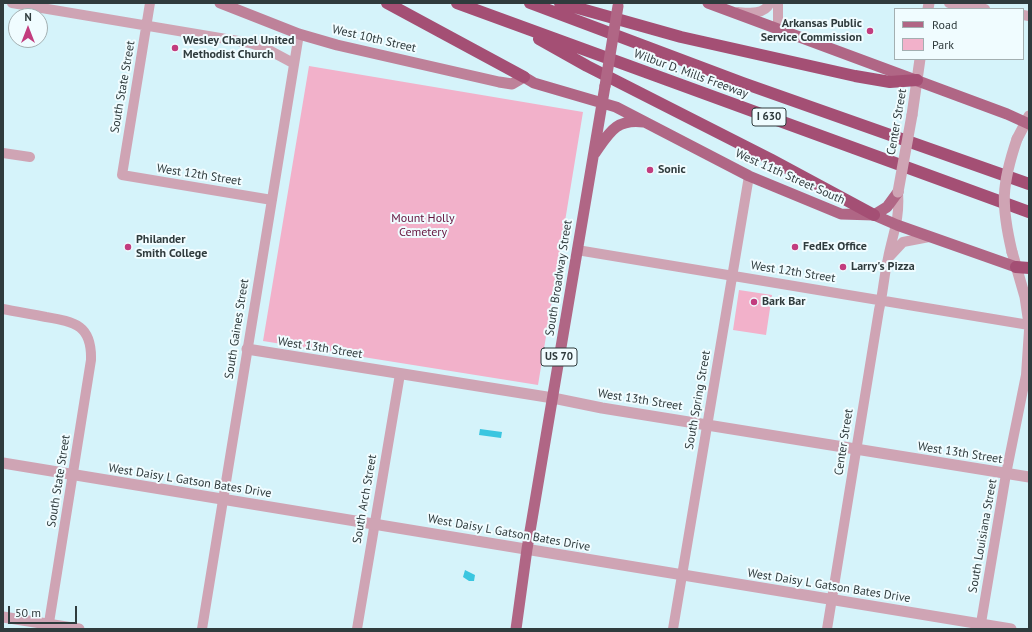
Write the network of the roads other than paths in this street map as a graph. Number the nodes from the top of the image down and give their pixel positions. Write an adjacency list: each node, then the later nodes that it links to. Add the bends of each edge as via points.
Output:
1 (12, 3): 16 (street)
2 (150, 3): 16 (street, South State Street)
3 (220, 3): 18 (main road, West 10th Street)
4 (387, 3): 21 (highway)
5 (457, 3): 15 (highway, Wilbur D. Mills Freeway / I 630)
6 (530, 3): 31 (highway, Wilbur D. Mills Freeway / I 630, via 750,86)
7 (560, 3): 22 (highway, via 681,37 808,66 890,82)
8 (708, 3): 14 (main road)
9 (770, 3): 14 (street, via 765,9 750,14)
10 (778, 3): 17 (street, via 778,22)
11 (949, 3): 13 (street)
12 (618, 5): 23 (main road, South Broadway Street / US 70, bridge)
13 (979, 8)
14 (726, 10): 17 (main road)
15 (508, 22): 34 (highway, Wilbur D. Mills Freeway / I 630); 35 (highway, via 587,66)
16 (147, 25): 20 (street, via 250,43); 29 (street, South State Street)
17 (786, 32): 22 (main road)
18 (298, 34): 20 (street, South Gaines Street); 21 (main road, West 10th Street, via 499,82 512,84)
19 (920, 60): 22 (street, Center Street)
20 (293, 63): 33 (street, South Gaines Street)
21 (524, 77): 23 (main road, West 11th Street South, via 534,83)
22 (917, 80): 24 (main road); 32 (street, Center Street, bridge)
23 (602, 102): 25 (main road, West 11th Street South); 27 (main road, South Broadway Street / US 70)
24 (1028, 120): 40 (street, bridge, via 1017,139 1007,167 1004,192 1004,217)
25 (650, 123): 27 (main road, via 632,121 619,124 611,130); 30 (main road, West 11th Street South)
26 (3, 153): 28 (street)
27 (593, 155): 38 (main road, South Broadway Street / US 70)
28 (30, 157)
29 (122, 175): 33 (street, West 12th Street)
30 (749, 176): 35 (main road, West 11th Street South, via 841,214); 43 (street, South Spring Street)
31 (1029, 184)
32 (898, 192): 35 (main road, via 887,207); 36 (street, Center Street, via 900,212)
33 (272, 200): 48 (street, South Gaines Street)
34 (1029, 212)
35 (874, 215): 36 (main road, West 11th Street South)
36 (897, 225): 37 (main road, West 11th Street South); 39 (street, Center Street)
37 (929, 237): 39 (street, via 903,242); 40 (main road, West 11th Street South)
38 (577, 250): 43 (street, West 12th Street); 50 (main road, South Broadway Street / US 70)
39 (888, 259): 44 (street, Center Street)
40 (1016, 267): 41 (highway); 42 (main road, West 11th Street South); 46 (street, via 1025,297)
41 (1029, 268)
42 (1029, 272)
43 (733, 276): 44 (street, West 12th Street); 51 (street, South Spring Street)
44 (881, 300): 46 (street, West 12th Street); 52 (street, Center Street)
45 (3, 309): 55 (street, South State Street, via 68,320 80,326 87,336 91,360)
46 (1029, 324)
47 (1029, 330): 54 (street, South Louisiana Street, via 1026,375)
48 (247, 349): 49 (street, West 13th Street); 57 (street, South Gaines Street)
49 (400, 374): 50 (street, West 13th Street); 58 (street, South Arch Street)
50 (553, 398): 51 (street, West 13th Street); 59 (main road, South Broadway Street / US 70)
51 (706, 424): 52 (street, West 13th Street); 60 (street, South Spring Street)
52 (856, 449): 54 (street, West 13th Street); 61 (street, Center Street)
53 (3, 463): 55 (street, West Daisy L Gatson Bates Drive)
54 (1006, 474): 56 (street, West 13th Street); 64 (street, South Louisiana Street)
55 (73, 475): 57 (street, West Daisy L Gatson Bates Drive); 63 (street, South State Street)
56 (1029, 477)
57 (223, 499): 58 (street, West Daisy L Gatson Bates Drive); 66 (street, South Gaines Street)
58 (374, 523): 59 (street, West Daisy L Gatson Bates Drive); 67 (street, South Arch Street)
59 (528, 549): 60 (street, West Daisy L Gatson Bates Drive); 68 (main road, South Broadway Street / US 70)
60 (682, 574): 61 (street, West Daisy L Gatson Bates Drive); 69 (street, South Spring Street)
61 (832, 599): 64 (street, West Daisy L Gatson Bates Drive); 70 (street, Center Street)
62 (3, 617): 63 (street)
63 (49, 626): 65 (street)
64 (980, 626): 71 (street, West Daisy L Gatson Bates Drive)
65 (79, 629)
66 (202, 629)
67 (356, 629)
68 (516, 629)
69 (673, 629)
70 (827, 629)
71 (1011, 629)

